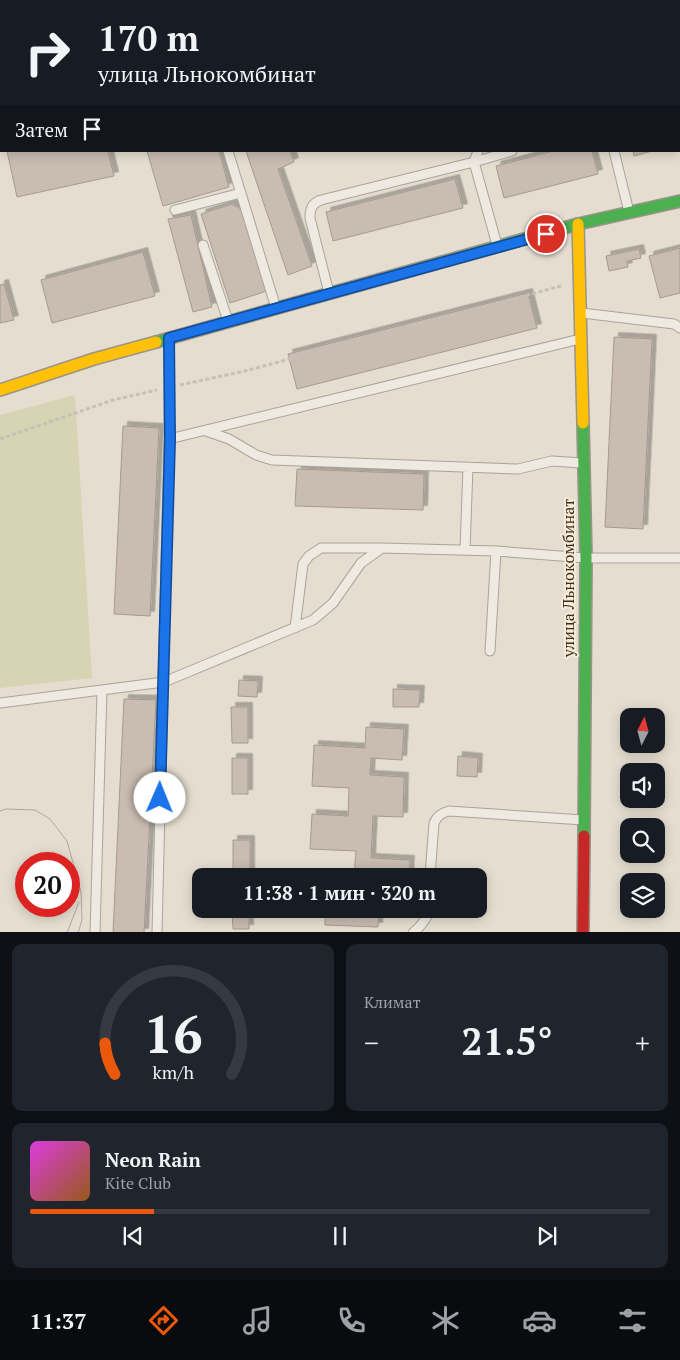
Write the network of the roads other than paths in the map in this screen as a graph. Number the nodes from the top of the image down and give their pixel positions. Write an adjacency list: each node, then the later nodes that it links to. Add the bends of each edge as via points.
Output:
1 (228, 152): 6 (lane)
2 (478, 152): 5 (lane)
3 (509, 152): 5 (lane)
4 (614, 152): 9 (lane)
5 (474, 162): 12 (lane); 13 (lane, via 313,204 310,218)
6 (241, 192): 8 (lane); 14 (lane)
7 (680, 201): 9 (street)
8 (175, 210)
9 (629, 213): 10 (street)
10 (578, 224): 12 (street); 15 (street, улица Льнокомбинат)
11 (203, 246): 16 (lane)
12 (498, 247): 13 (street)
13 (329, 294): 14 (street)
14 (276, 308): 16 (street)
15 (580, 313): 17 (lane); 19 (street, улица Льнокомбинат)
16 (228, 322): 18 (street)
17 (678, 325)
18 (169, 338): 20 (street); 22 (lane)
19 (580, 339): 21 (lane); 23 (street, улица Льнокомбинат)
20 (0, 390)
21 (205, 430): 22 (lane); 24 (lane, via 272,460)
22 (170, 439): 32 (lane)
23 (584, 463): 24 (lane, via 552,461 518,469); 28 (street, улица Льнокомбинат)
24 (468, 467): 26 (lane)
25 (382, 548): 26 (lane); 30 (lane, via 361,563 333,603 313,620); 30 (lane, via 321,548 309,556 303,564)
26 (465, 550): 27 (lane)
27 (496, 551): 28 (lane); 31 (lane)
28 (586, 558): 29 (lane); 35 (street, улица Льнокомбинат)
29 (680, 558)
30 (295, 628): 32 (lane)
31 (490, 651)
32 (164, 682): 33 (lane); 39 (lane)
33 (102, 690): 34 (lane); 38 (lane)
34 (0, 704)
35 (584, 820): 36 (lane, via 442,813 434,823); 41 (street, улица Льнокомбинат)
36 (431, 868)
37 (426, 918): 40 (lane)
38 (95, 932)
39 (157, 932)
40 (413, 932)
41 (583, 932)

